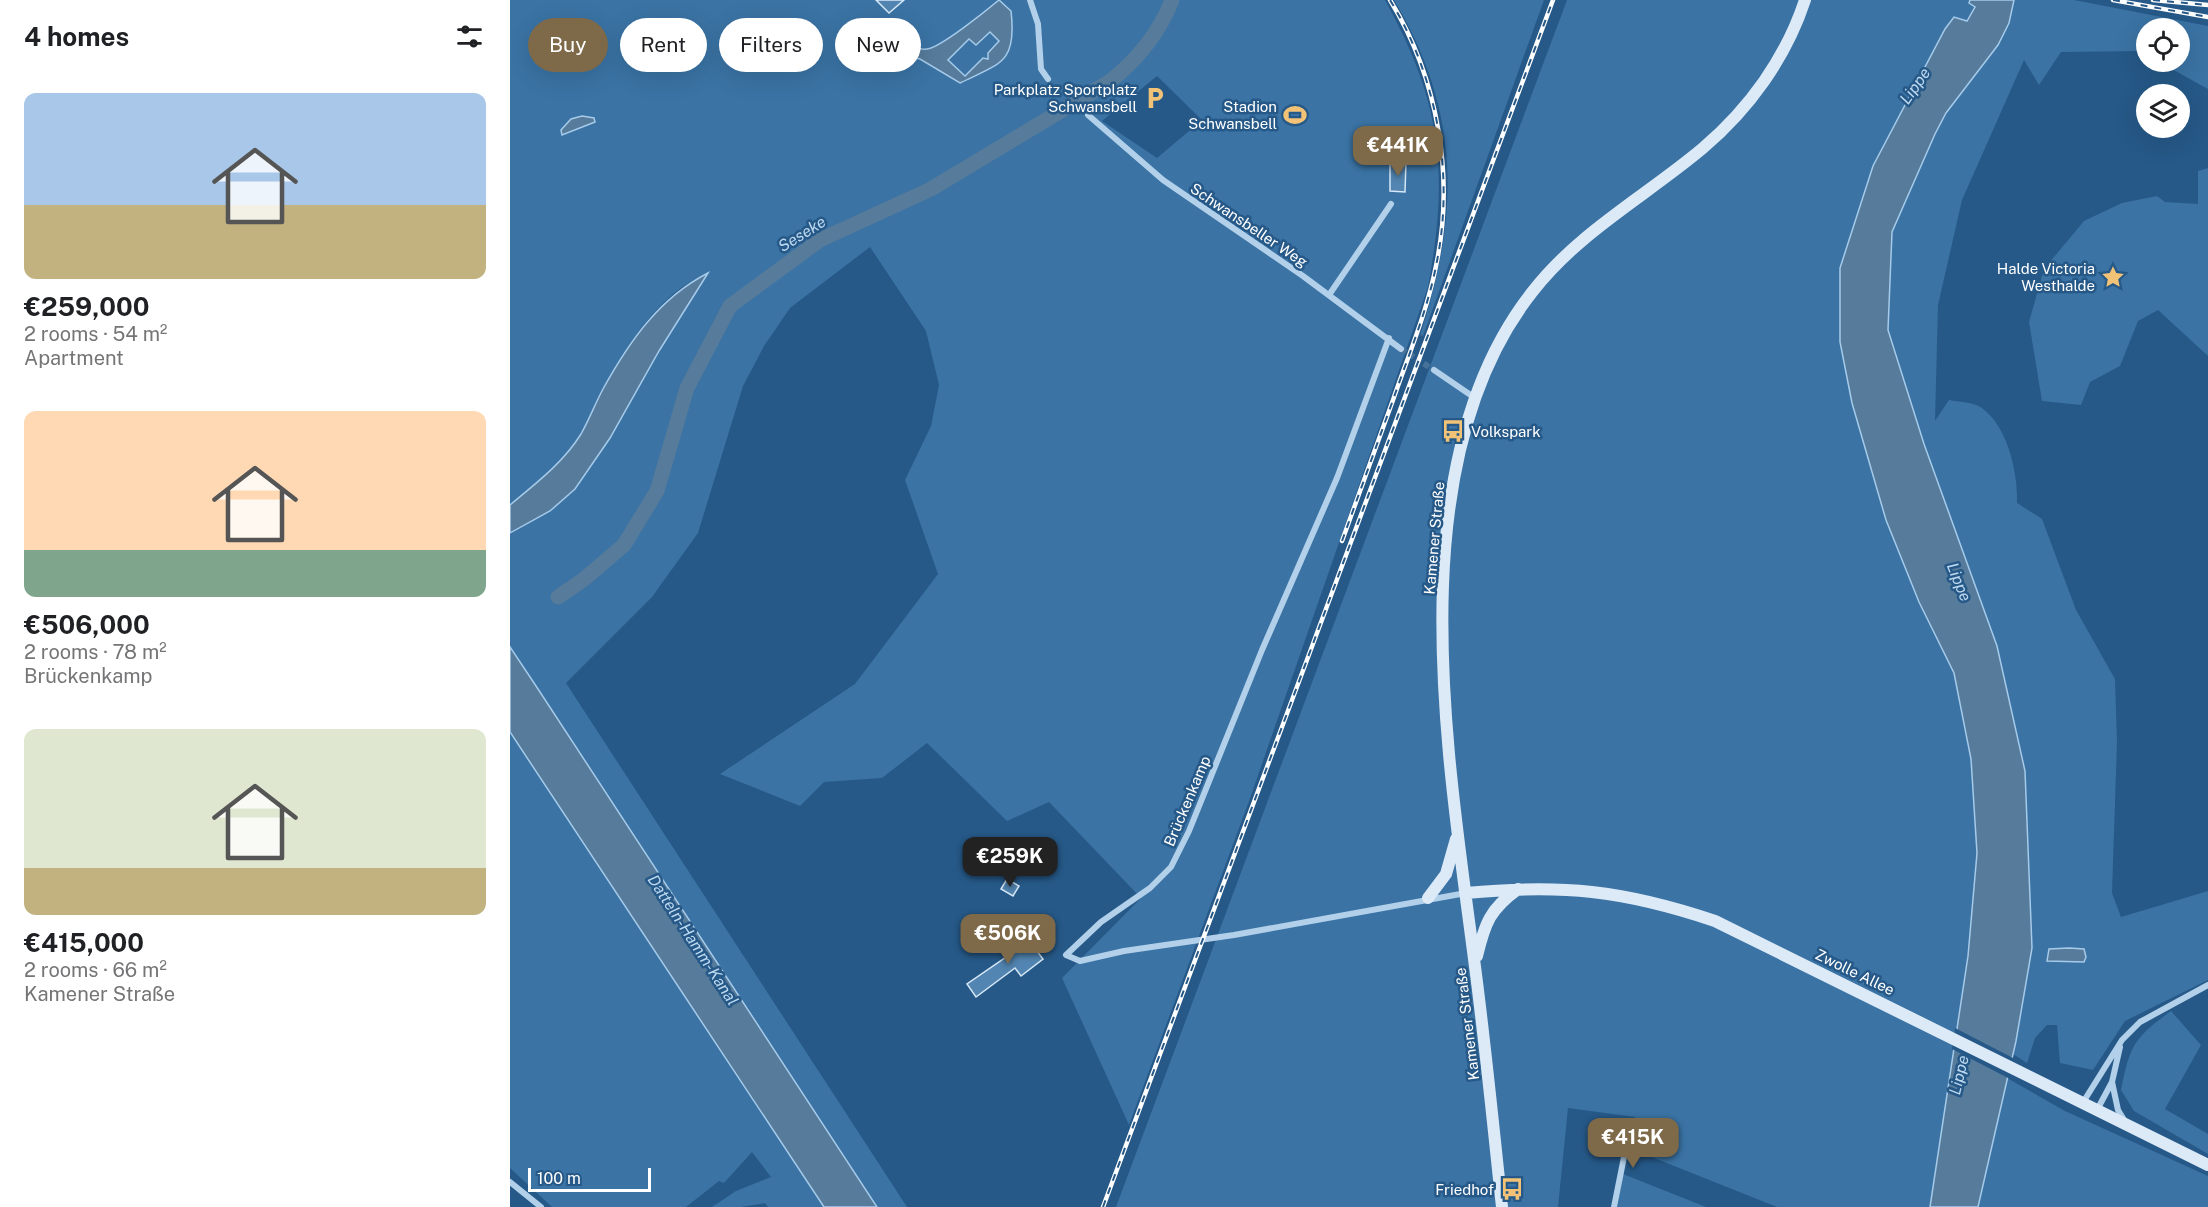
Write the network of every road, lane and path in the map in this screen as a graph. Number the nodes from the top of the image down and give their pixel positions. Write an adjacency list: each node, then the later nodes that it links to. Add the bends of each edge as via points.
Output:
1 (1030, 0): 3 (street, via 1038,24 1041,69)
2 (1805, 0): 10 (main road, Kamener Straße, via 1772,69 1737,116 1700,150 1583,238 1533,291 1512,322)
3 (1048, 79)
4 (1088, 115): 6 (street, Schwansbeller Weg, via 1163,180)
5 (1391, 204): 6 (street)
6 (1329, 295): 7 (street, Schwansbeller Weg)
7 (1389, 339): 8 (street, Schwansbeller Weg); 14 (street, Brückenkamp, via 1337,478 1176,858 1150,888 1101,922 1066,955 1080,961)
8 (1401, 349)
9 (1434, 370): 10 (street)
10 (1475, 398): 11 (main road, Kamener Straße, via 1454,477 1445,572 1445,672)
11 (1459, 829): 13 (main road, Kamener Straße); 14 (main road, via 1446,874)
12 (1519, 888): 13 (main road, Zwolle Allee); 15 (main road, via 1492,912 1483,929); 19 (main road, Zwolle Allee, via 1598,891 1678,909 1746,935)
13 (1466, 893): 14 (street, Brückenkamp); 15 (main road, Kamener Straße)
14 (1428, 898)
15 (1475, 963): 26 (main road, Kamener Straße)
16 (2208, 985): 17 (street, via 2139,1022)
17 (2122, 1040): 18 (street); 19 (street)
18 (2112, 1082): 20 (street); 21 (street, via 2118,1110)
19 (2082, 1104): 20 (main road, Zwolle Allee)
20 (2096, 1111): 21 (main road, Zwolle Allee)
21 (2127, 1126): 23 (main road, Zwolle Allee)
22 (1630, 1127): 27 (street)
23 (2208, 1165)
24 (510, 1182): 25 (street)
25 (541, 1207)
26 (1502, 1207)
27 (1614, 1207)

